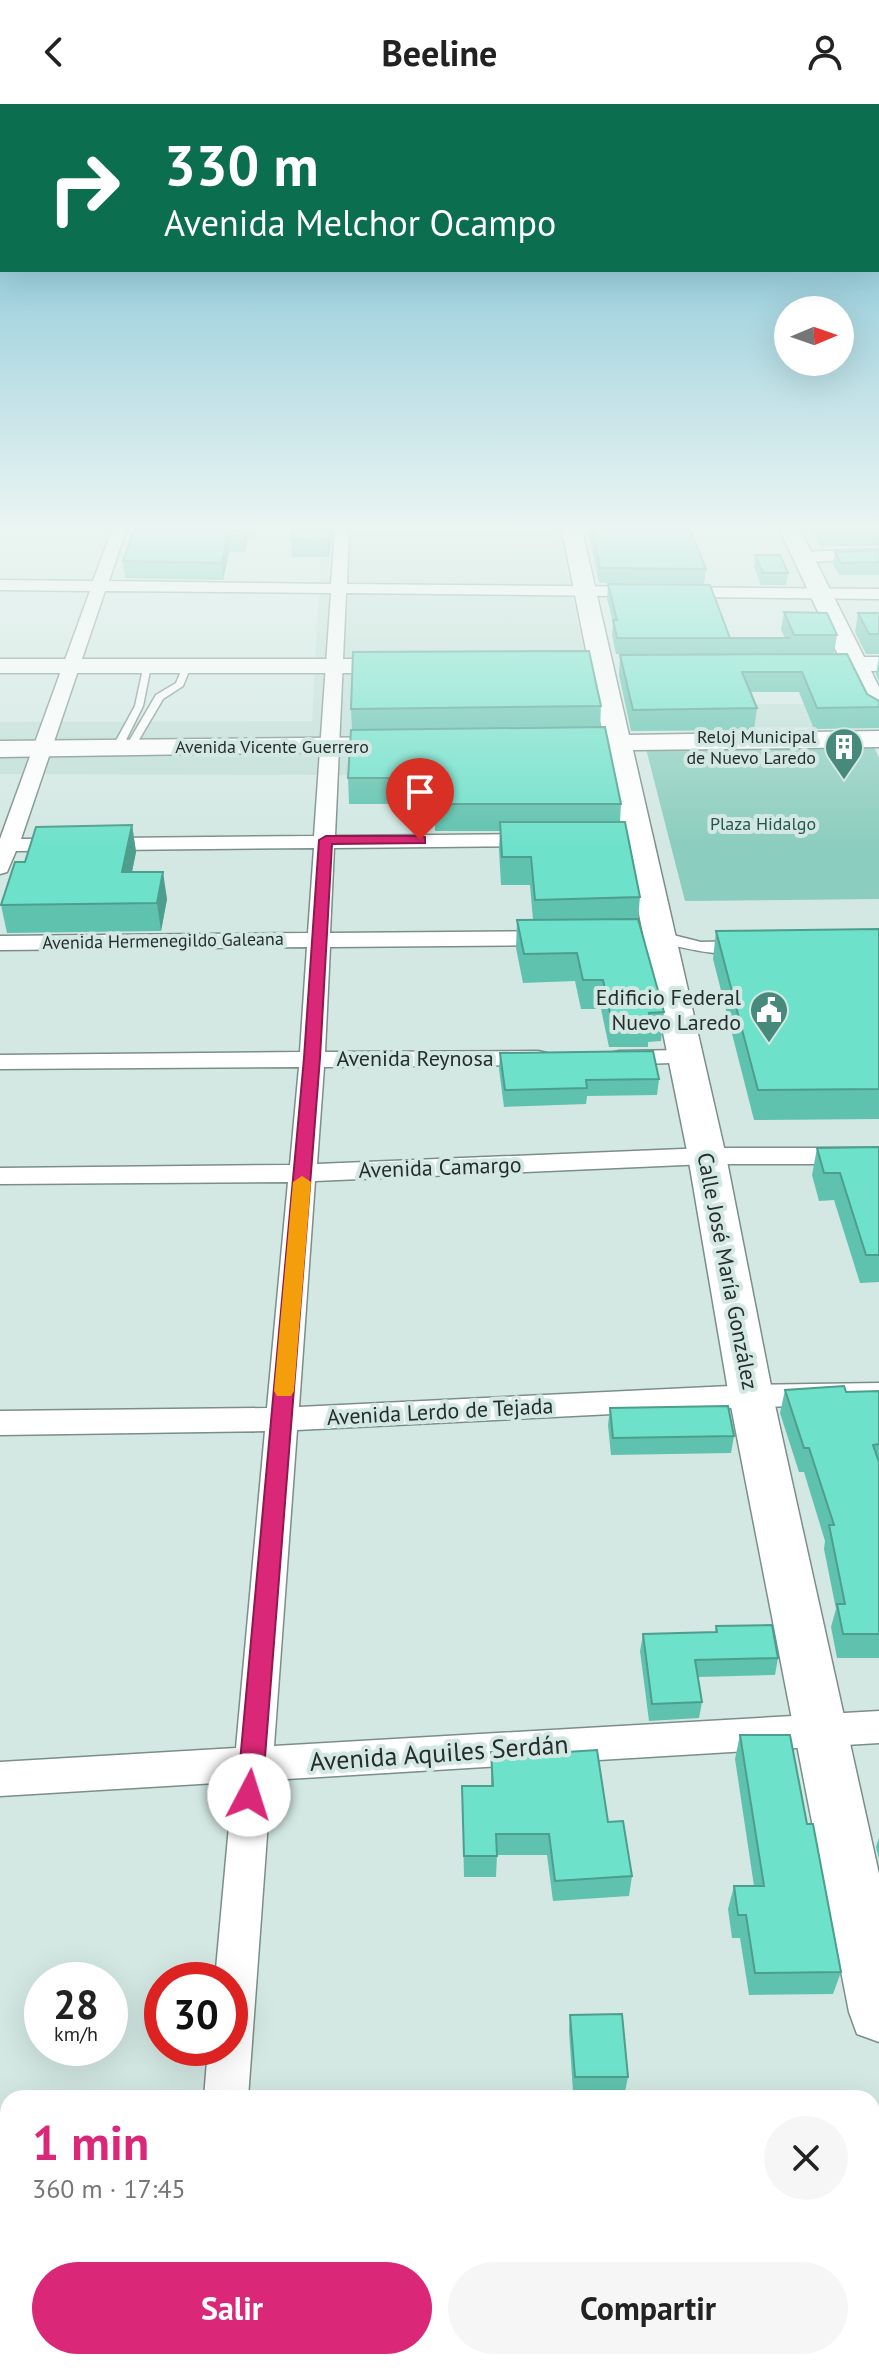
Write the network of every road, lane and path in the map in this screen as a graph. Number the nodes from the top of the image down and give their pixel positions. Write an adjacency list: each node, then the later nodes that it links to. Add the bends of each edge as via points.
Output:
1 (82, 636): 8 (street)
2 (337, 636): 11 (street)
3 (593, 636): 16 (main road, Calle José María González)
4 (849, 636): 6 (main road)
5 (778, 664): 6 (main road)
6 (868, 664): 13 (main road)
7 (0, 666): 8 (main road)
8 (71, 666): 9 (main road); 21 (street)
9 (147, 666): 10 (main road); 19 (lane)
10 (187, 666): 11 (main road); 19 (lane, via 180,684 159,697)
11 (335, 666): 12 (main road); 18 (street)
12 (429, 666)
13 (879, 713)
14 (879, 739): 16 (main road)
15 (574, 743): 16 (main road)
16 (620, 743): 26 (main road, Calle José María González)
17 (436, 745): 18 (main road, Avenida Vicente Guerrero)
18 (329, 746): 19 (main road, Avenida Vicente Guerrero); 22 (street)
19 (124, 748): 21 (main road, Avenida Vicente Guerrero)
20 (0, 749): 21 (main road, Avenida Vicente Guerrero)
21 (41, 749): 24 (street)
22 (326, 840): 23 (street); 24 (street); 28 (street)
23 (562, 840)
24 (4, 845): 25 (street)
25 (0, 868)
26 (646, 937): 30 (street, via 701,947); 31 (main road, Calle José María González)
27 (568, 938): 28 (street, Avenida Hermenegildo Galeana)
28 (318, 940): 29 (street, Avenida Hermenegildo Galeana); 32 (street)
29 (0, 943)
30 (758, 946)
31 (686, 1057): 34 (street); 36 (main road, Calle José María González)
32 (312, 1058): 33 (street, Avenida Reynosa); 35 (street, Avenida Reynosa); 38 (street)
33 (562, 1058)
34 (593, 1058)
35 (0, 1062)
36 (707, 1156): 37 (street, Avenida Camargo); 38 (street, Avenida Camargo); 41 (main road, Calle José María González)
37 (879, 1156)
38 (303, 1173): 39 (street, Avenida Camargo); 42 (street)
39 (0, 1176)
40 (879, 1394): 41 (street, Avenida Lerdo de Tejada)
41 (751, 1396): 42 (street, Avenida Lerdo de Tejada); 45 (main road, Calle José María González)
42 (281, 1419): 43 (street, Avenida Lerdo de Tejada); 46 (street)
43 (0, 1423)
44 (879, 1727): 45 (street, Avenida Aquiles Serdán)
45 (820, 1730): 46 (street, Avenida Aquiles Serdán); 48 (main road, Calle José María González)
46 (252, 1765): 47 (street, Avenida Aquiles Serdán); 49 (street)
47 (0, 1779)
48 (879, 2012)
49 (227, 2090)

